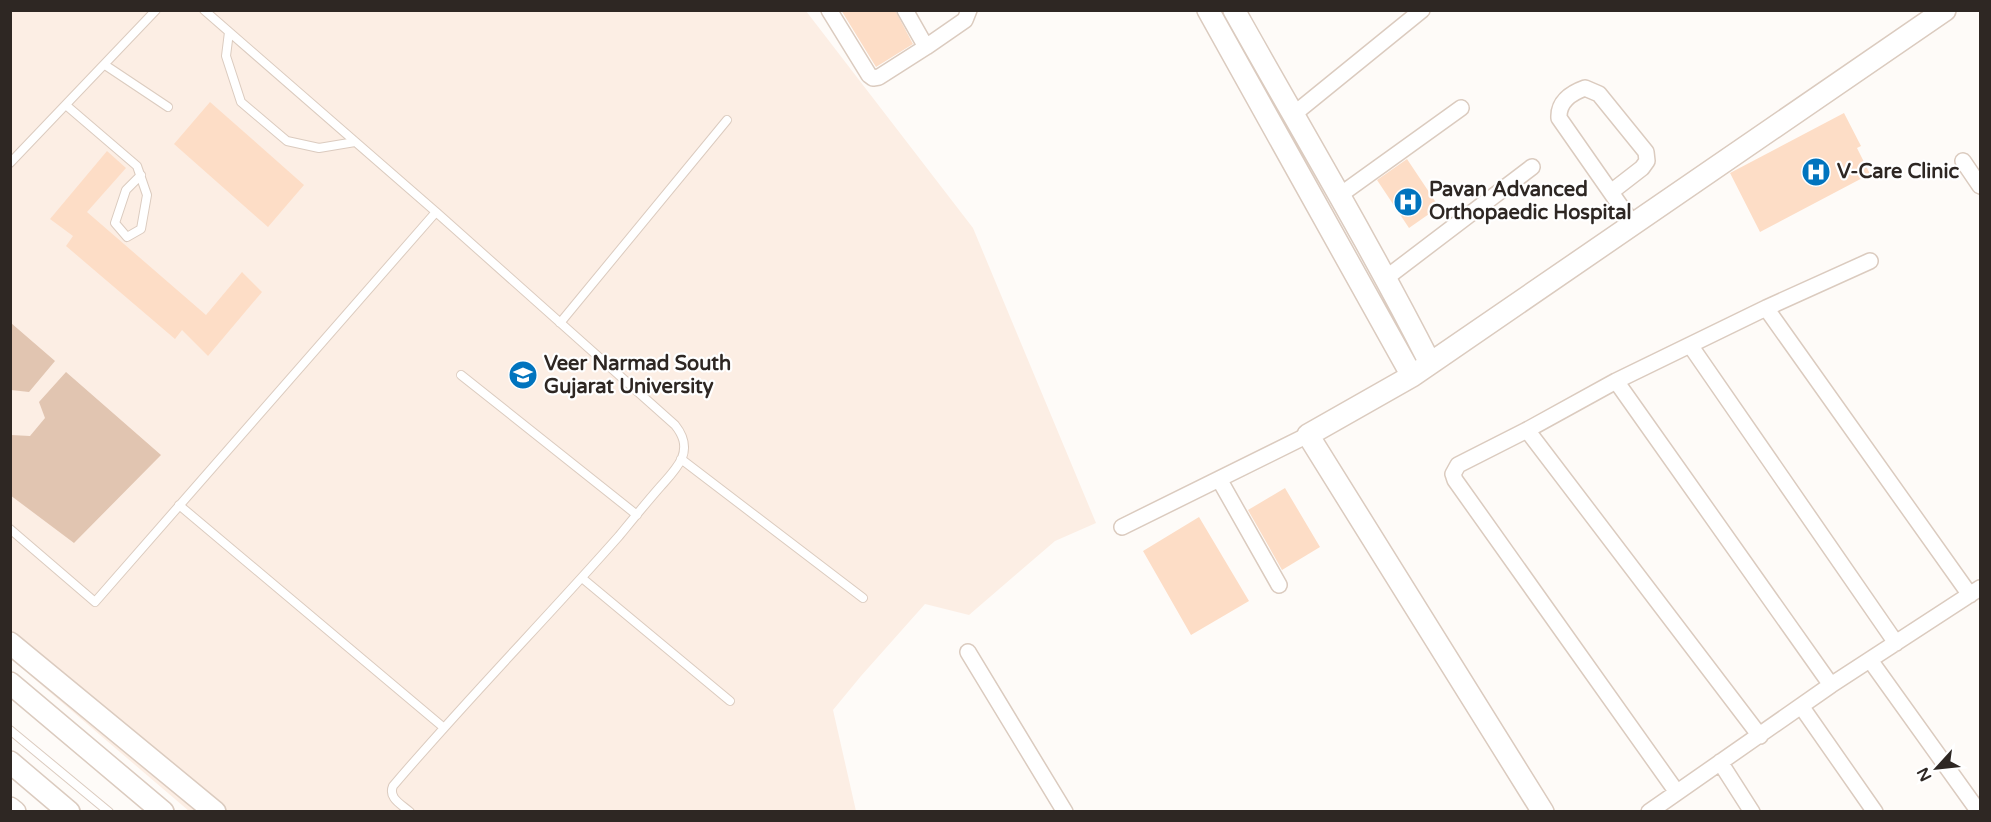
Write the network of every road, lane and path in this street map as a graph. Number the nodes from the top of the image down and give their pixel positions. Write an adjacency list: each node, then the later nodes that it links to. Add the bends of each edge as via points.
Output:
1 (156, 10): 12 (lane)
2 (204, 10): 10 (lane)
3 (829, 10): 11 (street, via 873,78)
4 (905, 10): 11 (street)
5 (969, 10): 11 (street, via 965,20)
6 (1208, 10): 35 (street)
7 (1234, 10): 16 (street)
8 (1422, 10): 16 (street)
9 (1945, 10): 27 (street)
10 (229, 32): 18 (lane); 18 (lane, via 226,56 241,102 287,141 319,148)
11 (926, 48)
12 (105, 65): 13 (lane); 14 (lane)
13 (67, 106): 20 (lane); 22 (lane, via 137,166)
14 (168, 107)
15 (1461, 108): 25 (street)
16 (1294, 114): 25 (street)
17 (727, 120): 31 (lane)
18 (355, 142): 26 (lane)
19 (1963, 161): 23 (street)
20 (10, 163)
21 (1532, 167): 29 (street)
22 (141, 175): 22 (lane, via 147,195 141,229 127,237 115,223 126,190)
23 (1980, 186)
24 (1611, 192): 24 (street, via 1559,118 1558,109 1564,101 1585,88 1599,94 1646,152 1647,161 1642,168); 27 (street)
25 (1340, 195): 29 (street)
26 (436, 212): 31 (lane); 41 (lane)
27 (1633, 224): 33 (street)
28 (1870, 261): 30 (street)
29 (1386, 278): 33 (street)
30 (1766, 308): 32 (street); 47 (street)
31 (560, 323): 39 (lane, via 675,425 685,447)
32 (1690, 345): 36 (street); 50 (street)
33 (1430, 363): 35 (street)
34 (461, 375): 42 (lane)
35 (1412, 376): 38 (street)
36 (1616, 381): 37 (street); 54 (street)
37 (1527, 430): 59 (street); 62 (street, via 1455,467 1455,480)
38 (1308, 435): 40 (street); 71 (street)
39 (681, 459): 42 (lane); 48 (lane)
40 (1219, 479): 43 (street); 46 (street)
41 (179, 505): 44 (lane, via 95,602); 57 (lane)
42 (637, 515): 45 (lane)
43 (1122, 527)
44 (10, 529)
45 (582, 578): 55 (lane); 57 (lane)
46 (1279, 585)
47 (1975, 591): 50 (street)
48 (863, 598)
49 (10, 643): 68 (street)
50 (1896, 643): 52 (street)
51 (968, 652): 70 (street)
52 (1870, 660): 54 (street); 75 (street)
53 (10, 683): 67 (street)
54 (1831, 685): 56 (street)
55 (730, 701)
56 (1801, 706): 59 (street); 74 (street)
57 (443, 727): 69 (lane, via 391,790 393,797)
58 (10, 729): 66 (lane)
59 (1760, 736): 61 (street)
60 (10, 762): 65 (street)
61 (1720, 762): 62 (street); 73 (street)
62 (1676, 791): 72 (street)
63 (10, 808): 64 (street)
64 (15, 812)
65 (69, 812)
66 (109, 812)
67 (163, 812)
68 (215, 812)
69 (410, 812)
70 (1065, 812)
71 (1543, 812)
72 (1649, 812)
73 (1752, 812)
74 (1875, 812)
75 (1979, 812)

